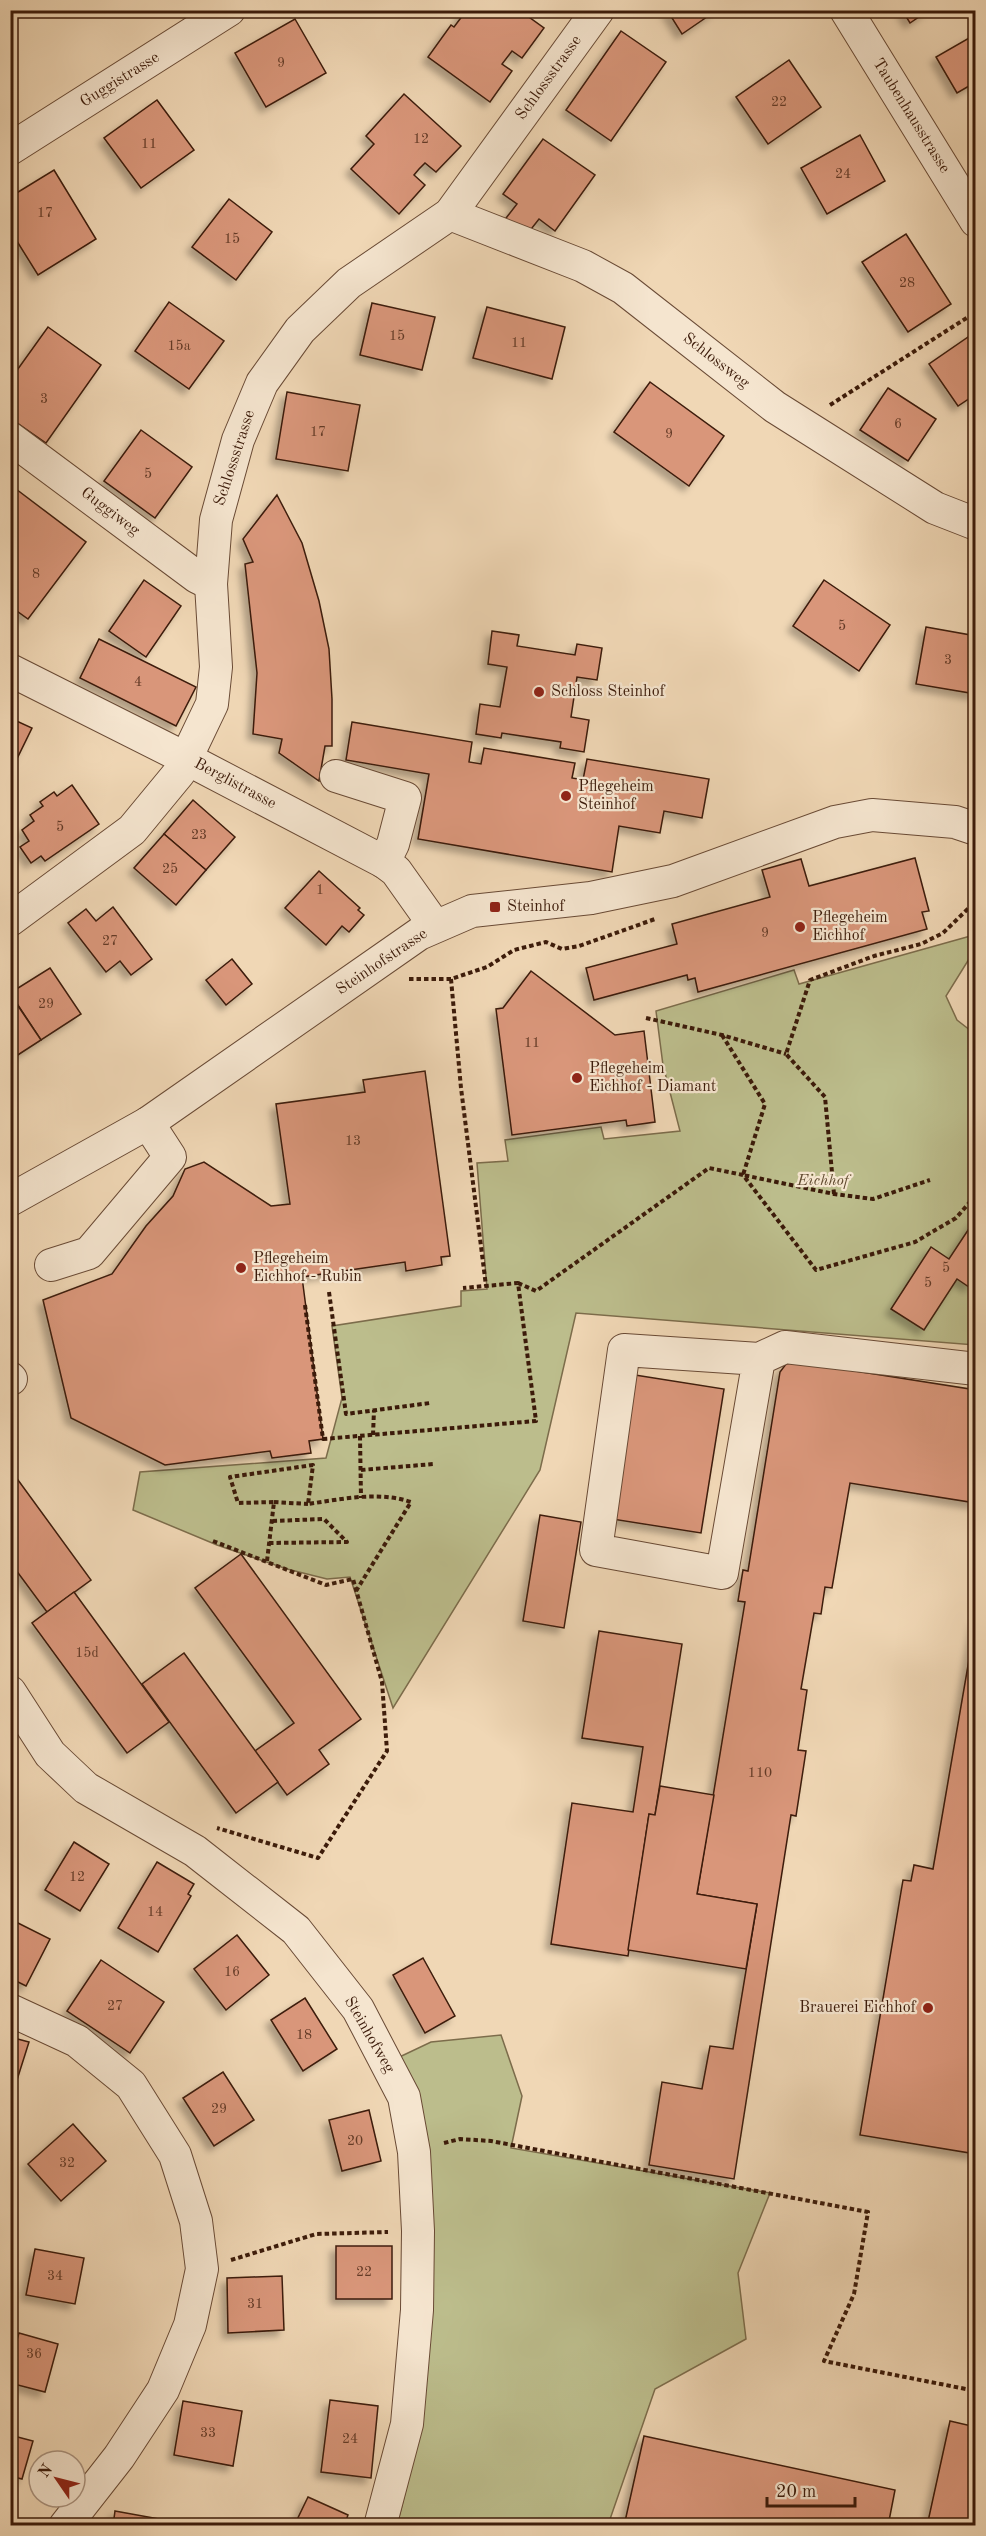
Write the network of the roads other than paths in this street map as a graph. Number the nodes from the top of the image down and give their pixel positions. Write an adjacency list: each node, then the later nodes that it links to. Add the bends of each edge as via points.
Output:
1 (229, 10): 4 (street, Guggistrasse)
2 (598, 10): 5 (street, Schlossstrasse)
3 (846, 10): 6 (street, Taubenhausstrasse)
4 (10, 149)
5 (450, 214): 8 (street, Schlossweg, via 583,266 623,288 775,407 935,508); 9 (street, Schlossstrasse, via 349,283 300,330 261,383 238,440 216,520)
6 (975, 221)
7 (10, 438): 9 (street, Guggiweg)
8 (975, 524)
9 (211, 584): 11 (street, Schlossstrasse, via 216,667 212,704)
10 (10, 670): 11 (street, Berglistrasse)
11 (187, 759): 14 (street, Berglistrasse); 15 (street, Schlossstrasse, via 132,830)
12 (336, 776): 14 (street, via 405,798)
13 (975, 829): 16 (street, Steinhofstrasse, via 955,822 872,814 834,822 673,881 591,898 472,910)
14 (384, 862): 16 (street, Berglistrasse, via 396,872)
15 (10, 920)
16 (435, 926): 17 (street, Steinhofstrasse)
17 (148, 1123): 18 (street, Steinhofstrasse); 19 (street, via 170,1157 89,1253)
18 (10, 1200)
19 (51, 1265)
20 (759, 1359): 20 (street, via 722,1573 596,1550 624,1350); 21 (street, via 785,1347)
21 (975, 1369)
22 (10, 1692): 25 (street, Steinhofweg, via 50,1754 86,1788 195,1851 296,1930 358,2009 404,2097 414,2152 417,2310 407,2424)
23 (10, 2010): 24 (street, via 77,2041 131,2085 175,2155 196,2220 202,2269 190,2325 163,2390 119,2457)
24 (65, 2526)
25 (380, 2526)

